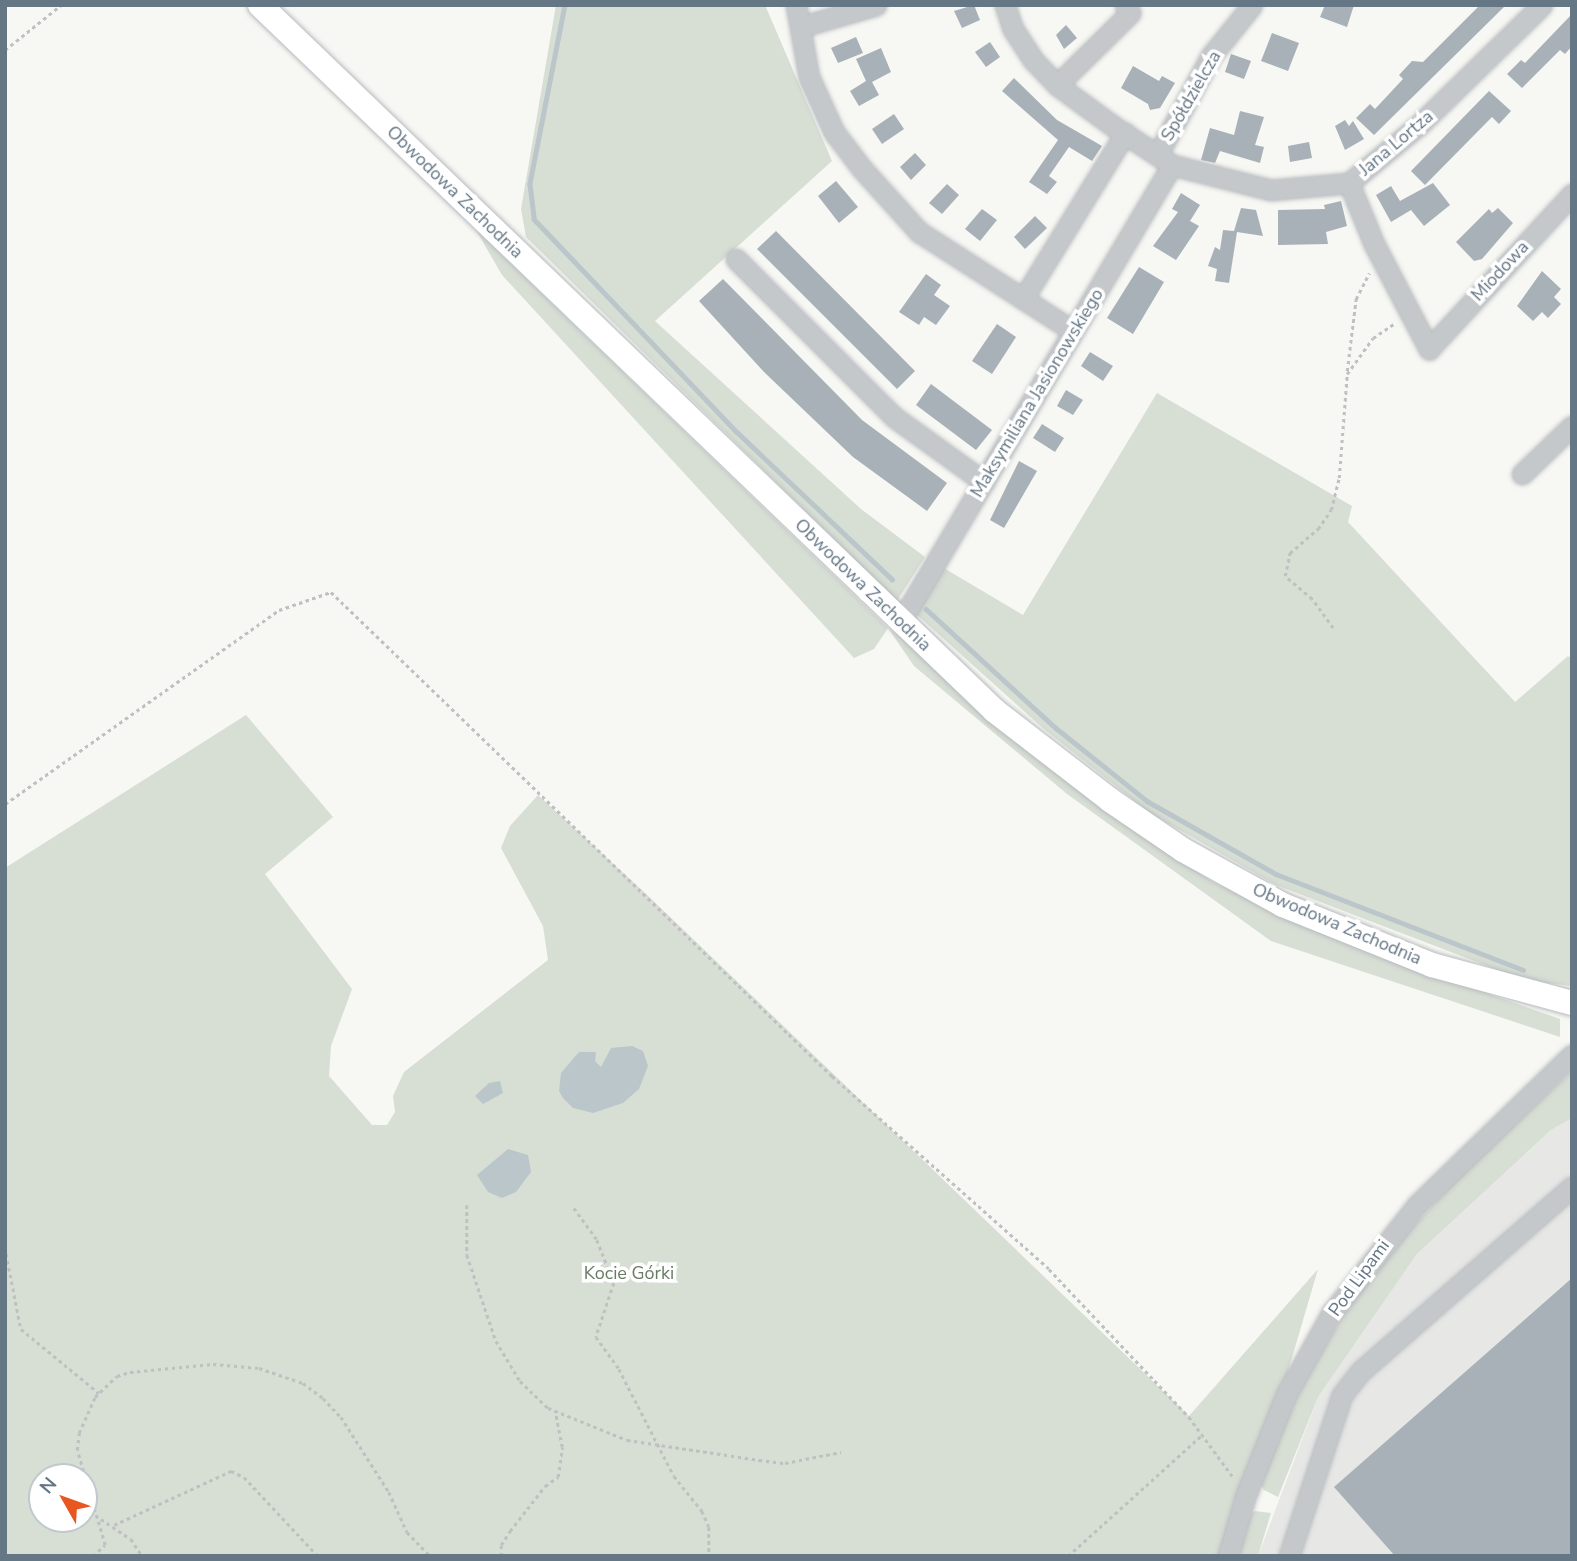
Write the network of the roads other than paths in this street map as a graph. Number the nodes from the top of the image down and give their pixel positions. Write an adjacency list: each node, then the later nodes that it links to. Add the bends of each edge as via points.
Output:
1 (261, 5): 20 (main road, Obwodowa Zachodnia)
2 (796, 5): 8 (street)
3 (876, 5): 8 (street)
4 (1005, 5): 9 (street, Jana Lortza, via 1013,29)
5 (1125, 5): 9 (street, via 1130,13)
6 (1252, 5): 11 (street, Spółdzielcza, via 1211,56)
7 (1542, 5): 12 (street, Jana Lortza, via 1420,124)
8 (800, 27): 15 (street, via 809,76 834,132 863,170 919,232)
9 (1057, 85): 10 (street, Jana Lortza)
10 (1125, 133): 11 (street, Jana Lortza); 15 (street)
11 (1165, 160): 12 (street, Jana Lortza, via 1271,190); 16 (street, Maksymiliana Jasionowskiego)
12 (1349, 183): 13 (street, Miodowa, via 1383,264 1429,349)
13 (1572, 194)
14 (736, 259): 19 (street, via 894,417)
15 (1023, 299): 16 (street)
16 (1073, 331): 19 (street, Maksymiliana Jasionowskiego)
17 (1572, 426): 18 (street)
18 (1522, 474)
19 (984, 482): 20 (street, Maksymiliana Jasionowskiego)
20 (901, 621): 21 (main road, Obwodowa Zachodnia, via 995,711 1183,850 1283,905 1432,965)
21 (1572, 1003)
22 (1572, 1055): 24 (street, Pod Lipami, via 1418,1204 1331,1314 1286,1395)
23 (1572, 1187): 25 (street, via 1361,1371 1342,1395)
24 (1228, 1556)
25 (1289, 1556)

